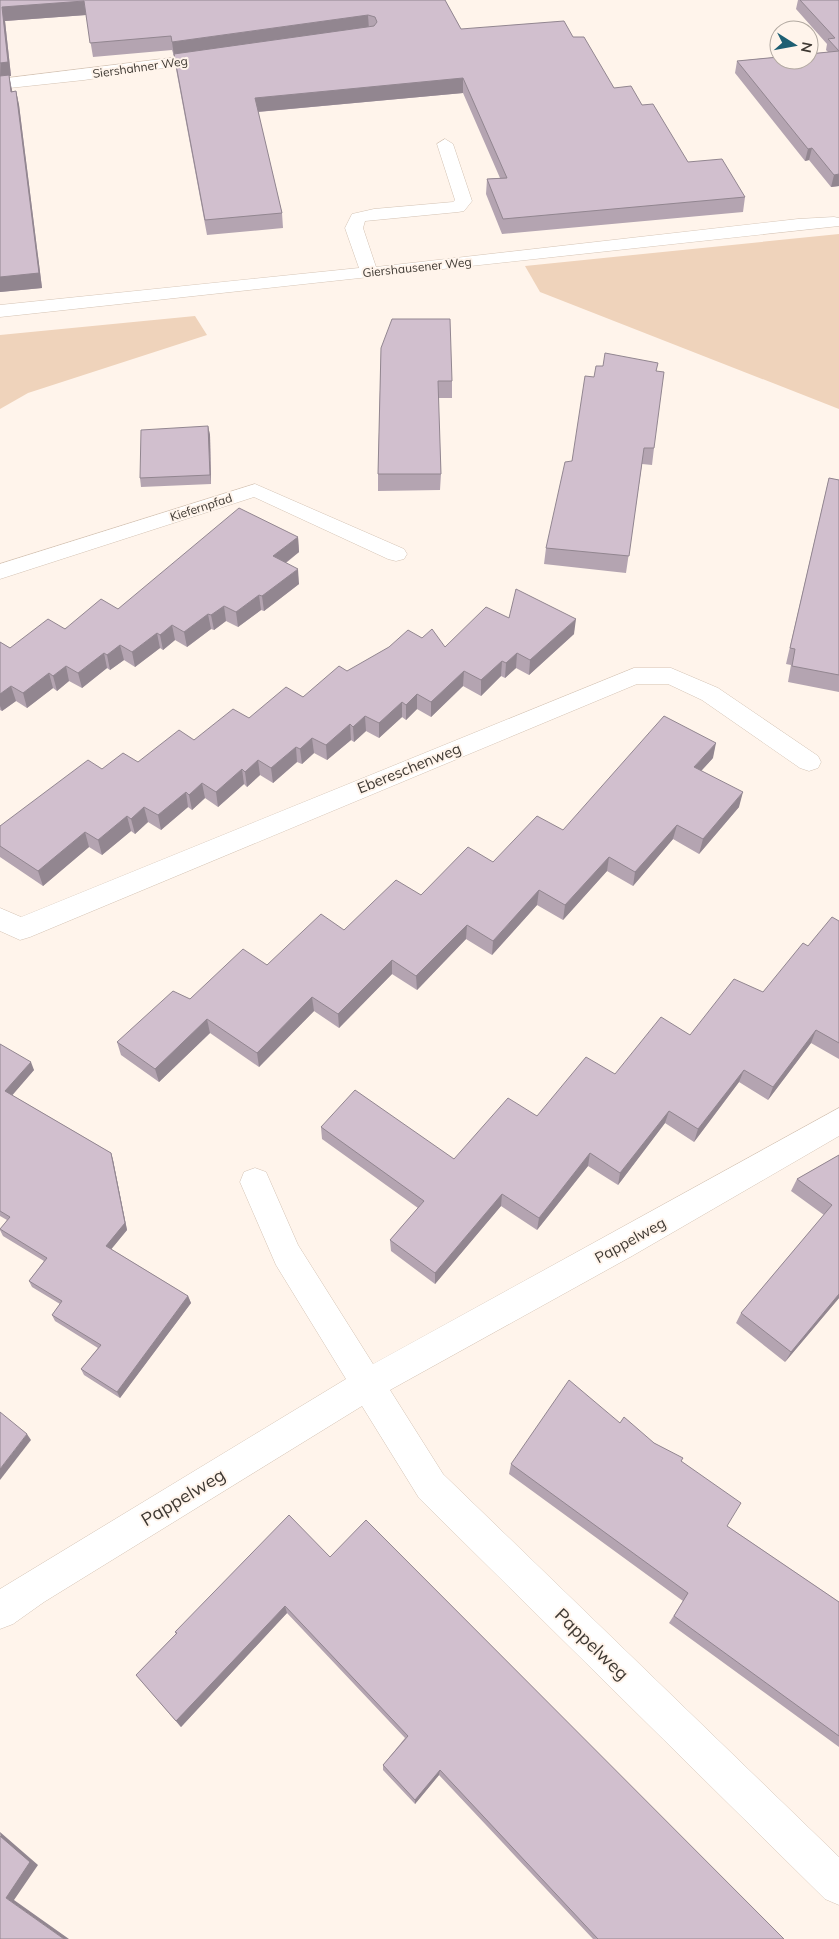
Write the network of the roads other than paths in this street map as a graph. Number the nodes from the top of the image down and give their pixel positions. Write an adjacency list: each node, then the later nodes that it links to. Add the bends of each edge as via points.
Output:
1 (229, 55): 2 (street, Siershahner Weg)
2 (0, 84)
3 (445, 144): 5 (street, via 464,201 458,207 358,218 354,228)
4 (834, 222): 5 (street, Giershausener Weg)
5 (369, 272): 6 (street, Giershausener Weg)
6 (0, 311)
7 (396, 554): 8 (street, Kiefernpfad, via 255,490)
8 (0, 572)
9 (809, 762): 10 (street, Ebereschenweg, via 710,694 671,676 634,676 20,929)
10 (0, 919)
11 (839, 1121): 13 (street, Pappelweg, via 621,1246)
12 (255, 1182): 13 (street, Pappelweg, via 287,1255)
13 (367, 1385): 14 (street, Pappelweg); 15 (street, Pappelweg, via 431,1486)
14 (0, 1611)
15 (839, 1885)

